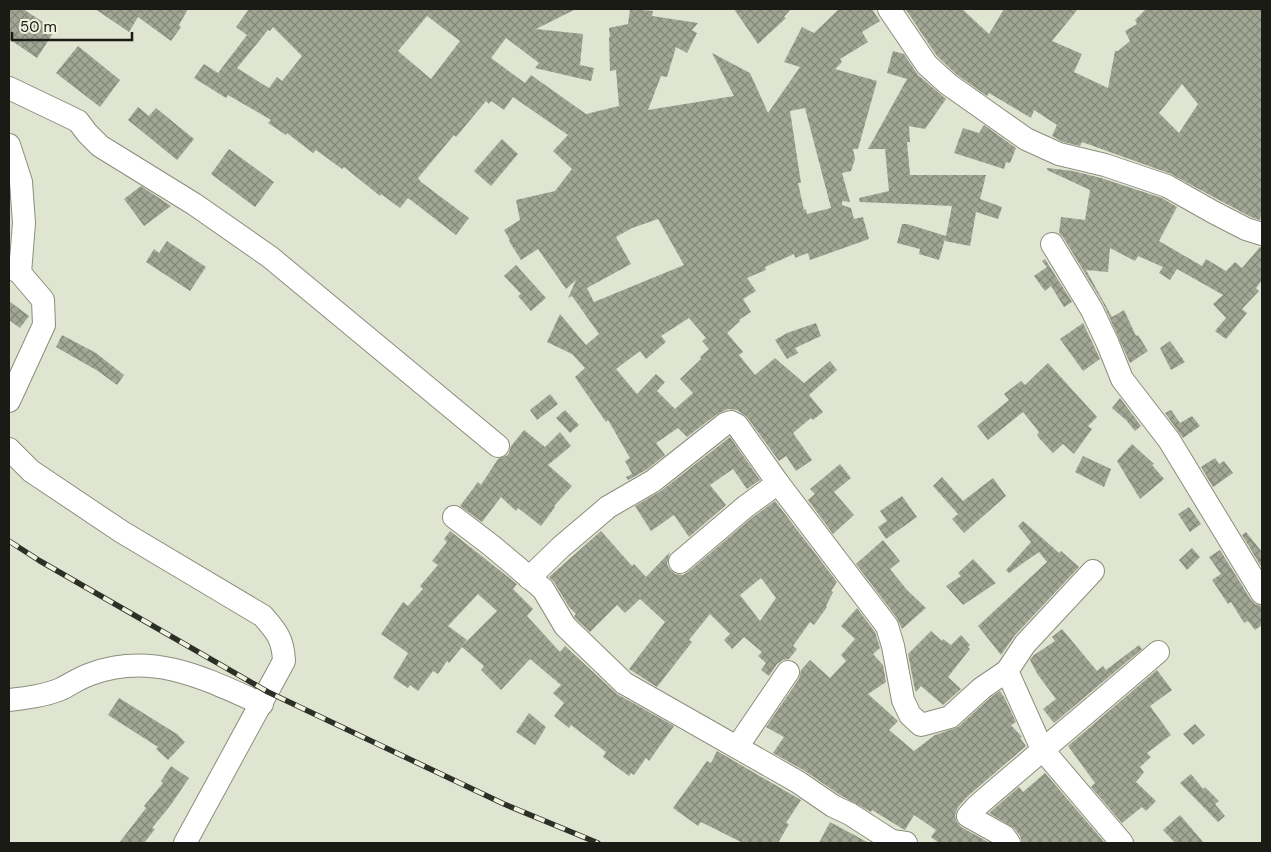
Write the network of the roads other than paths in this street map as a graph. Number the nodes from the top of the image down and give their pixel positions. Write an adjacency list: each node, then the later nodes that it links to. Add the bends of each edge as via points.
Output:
1 (889, 9): 4 (street, via 927,65 948,84 1026,139 1059,154 1105,165 1167,186 1246,229)
2 (9, 88): 8 (street, via 78,121 86,134 100,146 194,204 270,258)
3 (9, 145): 6 (street, via 21,182 24,223)
4 (1262, 234)
5 (1052, 244): 15 (street, via 1092,310 1122,379 1169,440)
6 (14, 270): 7 (street, via 43,300 44,325)
7 (9, 401)
8 (498, 446)
9 (9, 449): 20 (street, via 31,471 122,532 263,616 278,633 284,661)
10 (778, 483): 12 (street); 14 (street, via 737,425 725,424 652,481 608,507); 17 (street, via 887,626 903,700 910,715 921,725 950,717)
11 (454, 517): 14 (street)
12 (680, 562)
13 (1093, 571): 17 (street, via 1025,644)
14 (529, 578): 21 (street, via 543,589 565,626 624,682)
15 (1262, 593)
16 (1158, 652): 22 (street)
17 (1007, 671): 22 (street)
18 (788, 672): 21 (street)
19 (9, 700): 20 (street, via 60,689 116,666 137,664 179,670)
20 (262, 704): 24 (street)
21 (737, 747): 23 (street, via 892,841)
22 (1042, 749): 25 (street, via 968,816 1004,836); 26 (street)
23 (914, 842)
24 (184, 843)
25 (1009, 843)
26 (1122, 843)

